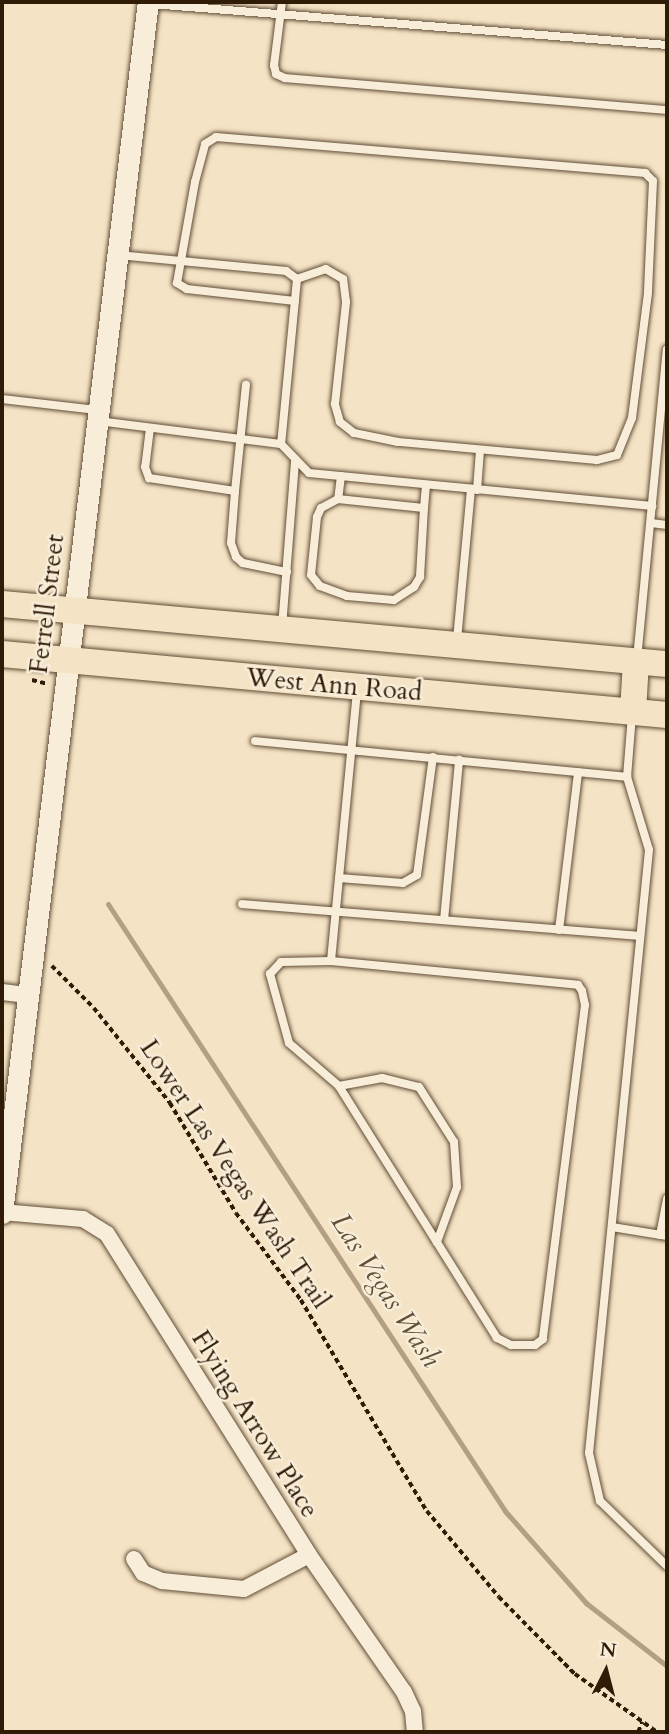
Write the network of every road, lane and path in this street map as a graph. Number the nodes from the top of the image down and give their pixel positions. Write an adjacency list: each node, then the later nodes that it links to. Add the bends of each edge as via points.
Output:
1 (282, 2): 3 (lane)
2 (148, 3): 3 (lane); 6 (street, Ferrell Street)
3 (281, 15): 4 (lane); 5 (lane, via 274,65 276,74 285,78)
4 (667, 45)
5 (667, 110)
6 (118, 255): 7 (lane); 13 (street, Ferrell Street)
7 (178, 261): 8 (lane, via 286,271); 9 (lane, via 179,287); 17 (lane, via 205,144 216,137 645,173 653,181 655,198 648,293 625,443 617,454 597,460)
8 (297, 279): 9 (lane); 17 (lane, via 326,269 344,279 346,302 335,404 340,422 354,433 398,442)
9 (295, 301): 16 (lane)
10 (667, 349): 24 (lane)
11 (246, 385): 15 (lane)
12 (2, 399): 13 (lane)
13 (99, 416): 14 (lane); 30 (street, Ferrell Street)
14 (150, 428): 15 (lane); 22 (lane, via 145,467 149,478)
15 (239, 439): 16 (lane); 22 (lane)
16 (281, 444): 18 (lane)
17 (480, 450): 21 (lane)
18 (295, 461): 19 (lane, via 310,473); 28 (lane)
19 (341, 477): 20 (lane); 23 (lane)
20 (426, 485): 21 (lane); 25 (lane)
21 (474, 489): 24 (lane); 32 (lane)
22 (235, 491): 28 (lane, via 231,543 236,557 243,563)
23 (338, 499): 25 (lane); 25 (lane, via 321,508 317,517 311,575 320,586 347,596 394,600 414,587 420,577)
24 (652, 506): 26 (lane)
25 (424, 508)
26 (650, 523): 27 (lane); 35 (lane)
27 (667, 525)
28 (287, 572): 31 (lane)
29 (2, 604): 30 (main road, West Ann Road)
30 (75, 611): 31 (main road, West Ann Road); 37 (street, Ferrell Street)
31 (282, 630): 32 (main road, West Ann Road)
32 (456, 646): 35 (main road, West Ann Road)
33 (2, 654): 34 (main road, West Ann Road)
34 (34, 657): 37 (main road, West Ann Road); 37 (path, via 34,683)
35 (636, 662): 36 (main road, West Ann Road); 39 (main road)
36 (667, 664)
37 (67, 673): 38 (main road, West Ann Road); 56 (street, Ferrell Street)
38 (357, 687): 39 (main road, West Ann Road); 42 (lane)
39 (633, 712): 40 (main road, West Ann Road); 46 (lane)
40 (667, 715)
41 (255, 741): 42 (lane)
42 (352, 748): 43 (lane); 47 (lane)
43 (433, 757): 44 (lane); 47 (lane, via 417,875 403,883)
44 (459, 760): 45 (lane); 50 (lane)
45 (578, 772): 46 (lane); 51 (lane)
46 (627, 777): 52 (lane, via 649,850)
47 (339, 878): 49 (lane)
48 (242, 904): 49 (lane)
49 (336, 911): 50 (lane); 54 (lane)
50 (444, 920): 51 (lane)
51 (559, 930): 52 (lane)
52 (640, 936): 60 (lane)
53 (53, 956): 66 (path, Lower Las Vegas Wash Trail, via 52,966 94,1007 197,1143 236,1213 301,1300 428,1511 499,1597 555,1654)
54 (331, 961): 57 (lane, via 281,962 270,974 289,1042); 62 (lane, via 578,985 582,991 585,1005 543,1339 526,1346 497,1338)
55 (2, 992): 56 (street)
56 (27, 995): 59 (street, Ferrell Street)
57 (339, 1086): 62 (lane); 62 (lane, via 383,1078 419,1087 454,1142 457,1187)
58 (667, 1199): 61 (lane)
59 (2, 1212): 63 (street, Flying Arrow Place, via 83,1219 107,1234)
60 (612, 1227): 61 (lane); 65 (lane, via 589,1453 594,1486 600,1501)
61 (664, 1235)
62 (437, 1242)
63 (309, 1555): 64 (street, via 244,1589 162,1581 143,1573); 67 (street, Flying Arrow Place, via 404,1692 413,1711)
64 (134, 1559)
65 (667, 1566)
66 (642, 1723): 68 (path); 69 (path, Lower Las Vegas Wash Trail)
67 (415, 1732)
68 (638, 1732)
69 (657, 1732)

